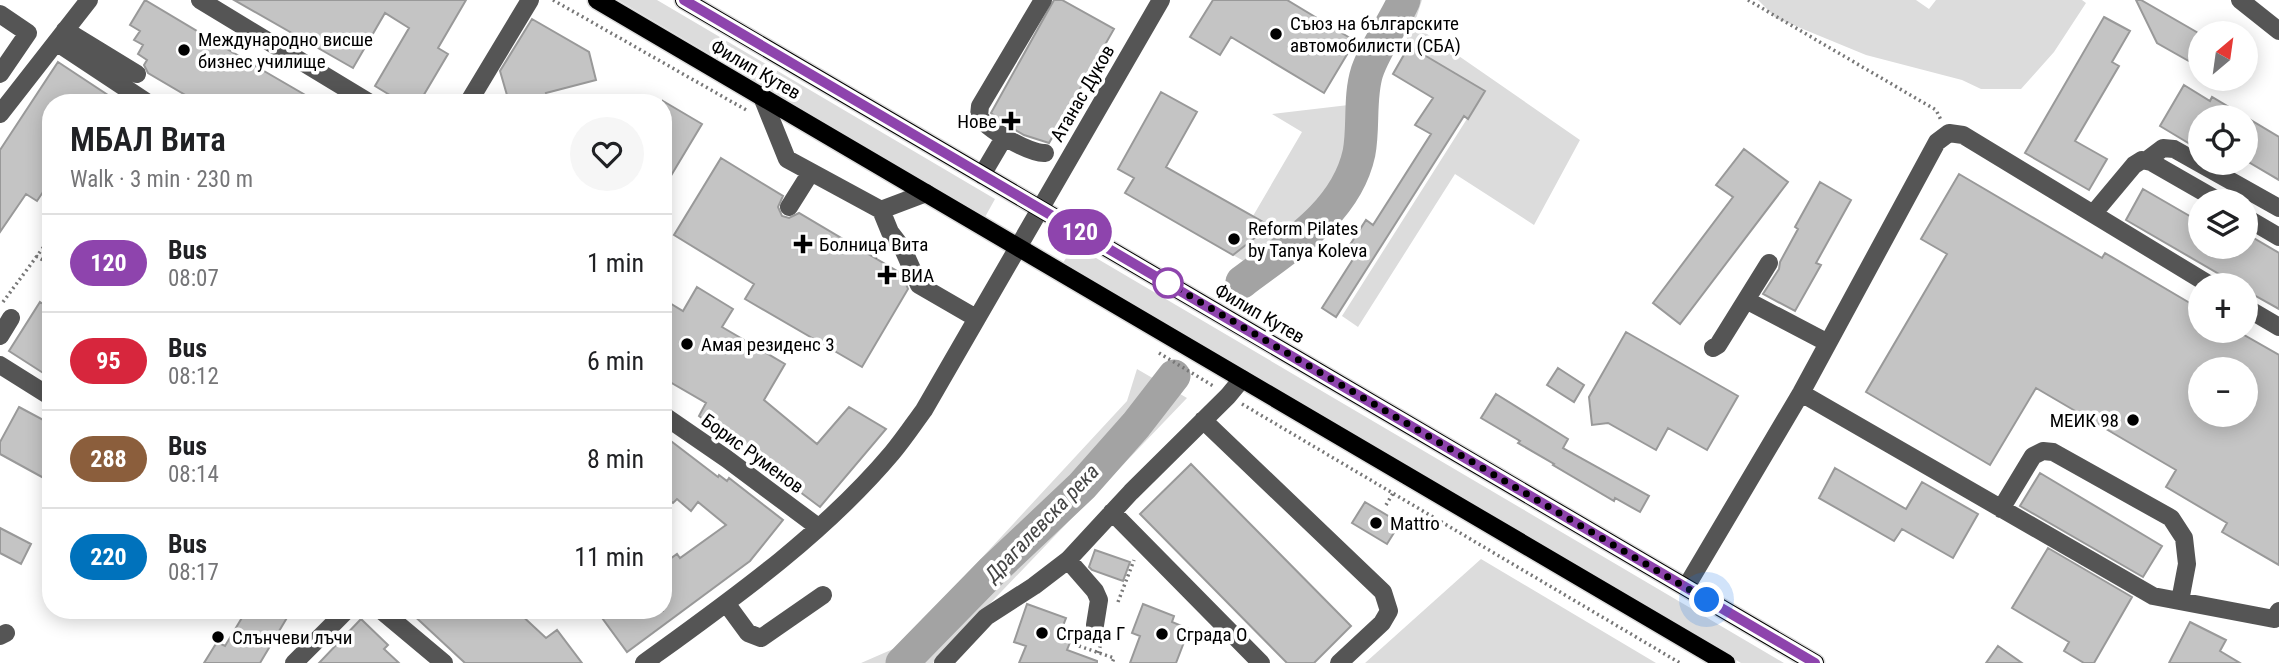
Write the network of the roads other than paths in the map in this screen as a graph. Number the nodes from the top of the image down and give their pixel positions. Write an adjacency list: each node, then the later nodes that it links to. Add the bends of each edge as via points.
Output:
1 (89, 0): 11 (street)
2 (200, 0): 15 (street)
3 (530, 0): 16 (street)
4 (597, 0): 17 (main road, Филип Кутев)
5 (684, 0): 23 (main road, Филип Кутев)
6 (1043, 0): 19 (street, via 980,106 981,120)
7 (1161, 0): 27 (street, Атанас Дуков)
8 (2240, 0): 10 (street)
9 (0, 14): 12 (street, via 28,33)
10 (2279, 31)
11 (61, 36): 13 (street); 14 (street); 18 (street)
12 (2, 68)
13 (137, 74)
14 (136, 94)
15 (355, 94)
16 (473, 94)
17 (762, 97): 22 (street, via 788,159); 25 (main road, Филип Кутев)
18 (0, 114)
19 (1005, 136): 20 (street, via 1033,152); 23 (street)
20 (1045, 153)
21 (2147, 160): 24 (street); 28 (street, via 2163,148 2174,149); 30 (street, via 2134,165)
22 (811, 172): 26 (street); 29 (street)
23 (982, 175): 27 (main road, Филип Кутев)
24 (2198, 189)
25 (926, 193): 29 (street); 33 (main road, Филип Кутев)
26 (789, 207)
27 (1039, 208): 33 (street, Атанас Дуков); 54 (main road, Филип Кутев)
28 (2279, 208)
29 (881, 210): 39 (street, via 919,285)
30 (2093, 215): 35 (street); 42 (street, via 1963,135 1949,133 1937,142)
31 (2258, 225): 32 (street)
32 (2279, 237)
33 (1017, 247): 39 (street, Атанас Дуков); 45 (main road, Филип Кутев)
34 (1769, 263): 36 (street)
35 (2190, 273)
36 (1746, 300): 42 (street); 43 (street)
37 (6, 312): 41 (street)
38 (2258, 315): 40 (street)
39 (976, 318): 52 (street, Атанас Дуков, via 924,411 892,453)
40 (2279, 327)
41 (0, 336)
42 (1828, 343): 47 (street)
43 (1713, 348)
44 (0, 365): 46 (street)
45 (1242, 379): 48 (street); 68 (main road, Филип Кутев)
46 (42, 391)
47 (1801, 393): 50 (street); 54 (street)
48 (1203, 420): 51 (street); 67 (street, via 1383,592 1389,611 1382,623)
49 (672, 421): 52 (street, Борис Руменов)
50 (2001, 509): 56 (street, via 2153,596); 56 (street, via 2033,456 2053,452 2171,518 2184,538 2187,564)
51 (1112, 512): 53 (street); 66 (street)
52 (818, 527): 57 (street, Атанас Дуков)
53 (1068, 560): 61 (street, via 1099,600); 65 (street, via 986,617)
54 (1686, 587): 69 (main road, Филип Кутев)
55 (823, 595): 57 (street, via 761,638 748,633)
56 (2180, 601): 58 (street, via 2274,619)
57 (726, 603): 64 (street)
58 (2279, 611)
59 (338, 619): 62 (street)
60 (391, 619): 63 (street)
61 (1099, 632)
62 (294, 663)
63 (443, 663)
64 (644, 663)
65 (943, 663)
66 (1261, 663)
67 (1339, 663)
68 (1726, 663)
69 (1815, 663)

